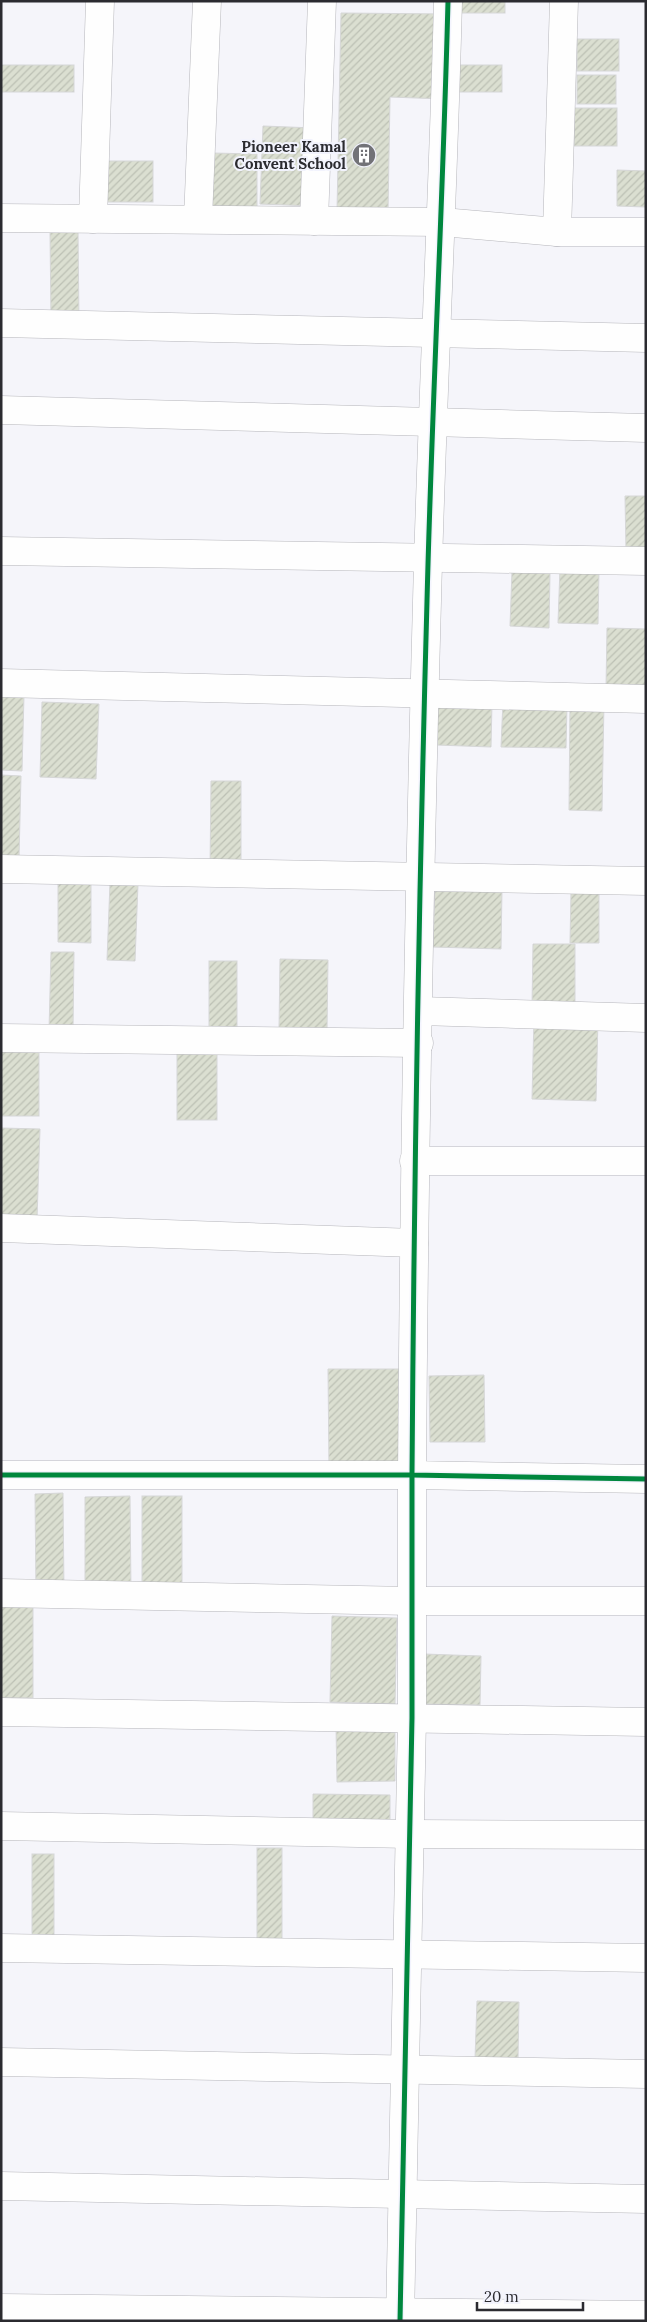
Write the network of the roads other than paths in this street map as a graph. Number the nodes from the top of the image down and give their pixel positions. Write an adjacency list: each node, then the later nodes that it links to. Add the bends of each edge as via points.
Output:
1 (100, 1): 7 (street)
2 (207, 1): 8 (street)
3 (322, 1): 9 (street)
4 (448, 1): 10 (street)
5 (564, 1): 11 (street)
6 (1, 218): 7 (street)
7 (93, 219): 8 (street)
8 (198, 219): 9 (street)
9 (314, 220): 10 (street)
10 (442, 222): 11 (street); 14 (street)
11 (556, 232): 12 (street)
12 (646, 232)
13 (1, 323): 14 (street)
14 (438, 332): 15 (street); 17 (street)
15 (646, 338)
16 (1, 410): 17 (street)
17 (434, 423): 18 (street); 20 (street)
18 (646, 428)
19 (1, 551): 20 (street)
20 (428, 557): 21 (street); 23 (street)
21 (646, 561)
22 (1, 683): 23 (street)
23 (425, 694): 24 (street); 26 (street)
24 (646, 699)
25 (1, 870): 26 (street)
26 (422, 875): 27 (street); 28 (street)
27 (646, 881)
28 (420, 1011): 29 (street); 31 (street)
29 (646, 1018)
30 (1, 1038): 31 (street)
31 (418, 1043): 32 (street)
32 (414, 1161): 33 (street); 35 (street)
33 (646, 1161)
34 (1, 1228): 35 (street)
35 (414, 1243): 36 (street)
36 (412, 1475): 37 (street); 38 (street); 40 (street)
37 (1, 1476)
38 (646, 1479)
39 (1, 1593): 40 (street)
40 (412, 1601): 41 (street); 43 (street)
41 (646, 1601)
42 (1, 1712): 43 (street)
43 (412, 1718): 44 (street); 46 (street)
44 (646, 1722)
45 (1, 1826): 46 (street)
46 (410, 1834): 47 (street); 49 (street)
47 (646, 1836)
48 (1, 1948): 49 (street)
49 (407, 1956): 50 (street); 52 (street)
50 (646, 1958)
51 (1, 2062): 52 (street)
52 (405, 2070): 53 (street); 55 (street)
53 (646, 2074)
54 (1, 2186): 55 (street)
55 (403, 2196): 56 (street); 59 (street)
56 (646, 2199)
57 (1, 2308): 59 (street)
58 (646, 2315): 59 (street)
59 (400, 2316)

